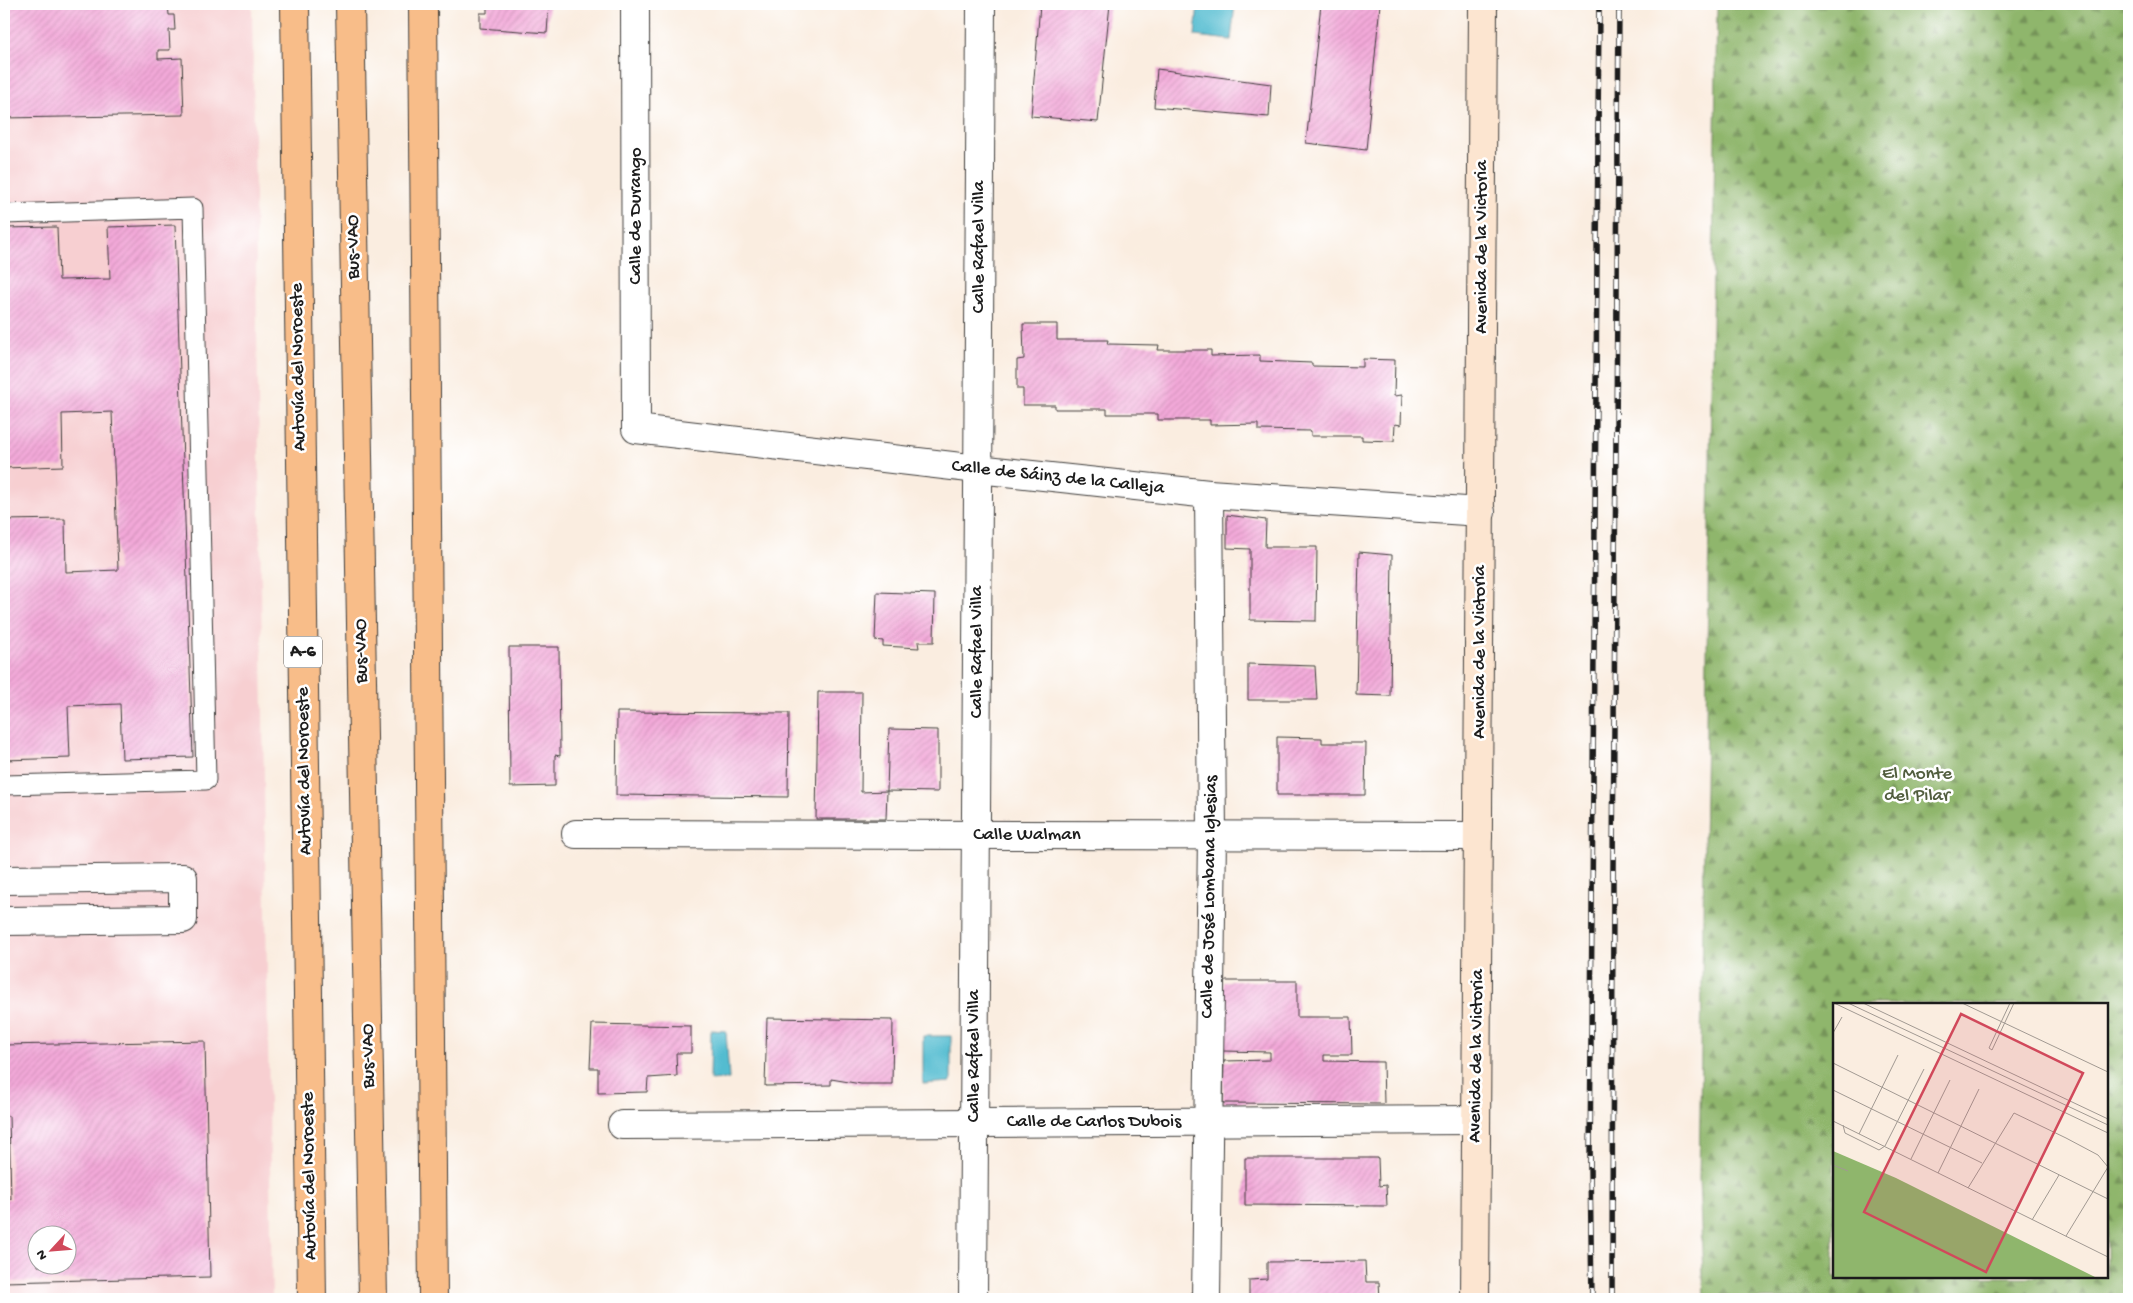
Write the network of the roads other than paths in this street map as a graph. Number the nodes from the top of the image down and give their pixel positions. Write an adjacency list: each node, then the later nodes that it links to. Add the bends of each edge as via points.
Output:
1 (294, 4): 23 (highway, Autovía del Noroeste / A-6)
2 (350, 4): 24 (highway, Bus-VAO)
3 (423, 4): 25 (highway)
4 (635, 4): 8 (street, Calle de Durango)
5 (981, 4): 9 (street, Calle Rafael Villa)
6 (1483, 4): 11 (street, Avenida de la Victoria)
7 (4, 214): 12 (lane, via 193,208 206,780)
8 (636, 428): 9 (street, Calle de Sáinz de la Calleja)
9 (978, 469): 10 (street, Calle de Sáinz de la Calleja); 14 (street, Calle Rafael Villa)
10 (1209, 494): 11 (street, Calle de Sáinz de la Calleja); 15 (street, Calle de José Lombana Iglesias)
11 (1481, 512): 16 (street, Avenida de la Victoria)
12 (4, 785)
13 (576, 834): 14 (street, Calle Walman)
14 (975, 834): 15 (street, Calle Walman); 21 (street, Calle Rafael Villa)
15 (1212, 835): 16 (street, Calle Walman); 20 (street, Calle de José Lombana Iglesias)
16 (1478, 836): 19 (street, Avenida de la Victoria)
17 (4, 880): 18 (street, via 183,878 184,919)
18 (4, 921)
19 (1476, 1120): 20 (street, Calle de Carlos Dubois); 28 (street, Avenida de la Victoria)
20 (1208, 1122): 21 (street, Calle de Carlos Dubois); 27 (street, Calle de José Lombana Iglesias)
21 (974, 1123): 22 (street, Calle de Carlos Dubois); 26 (street, Calle Rafael Villa)
22 (622, 1125)
23 (312, 1299)
24 (373, 1299)
25 (433, 1299)
26 (973, 1299)
27 (1206, 1299)
28 (1475, 1299)

